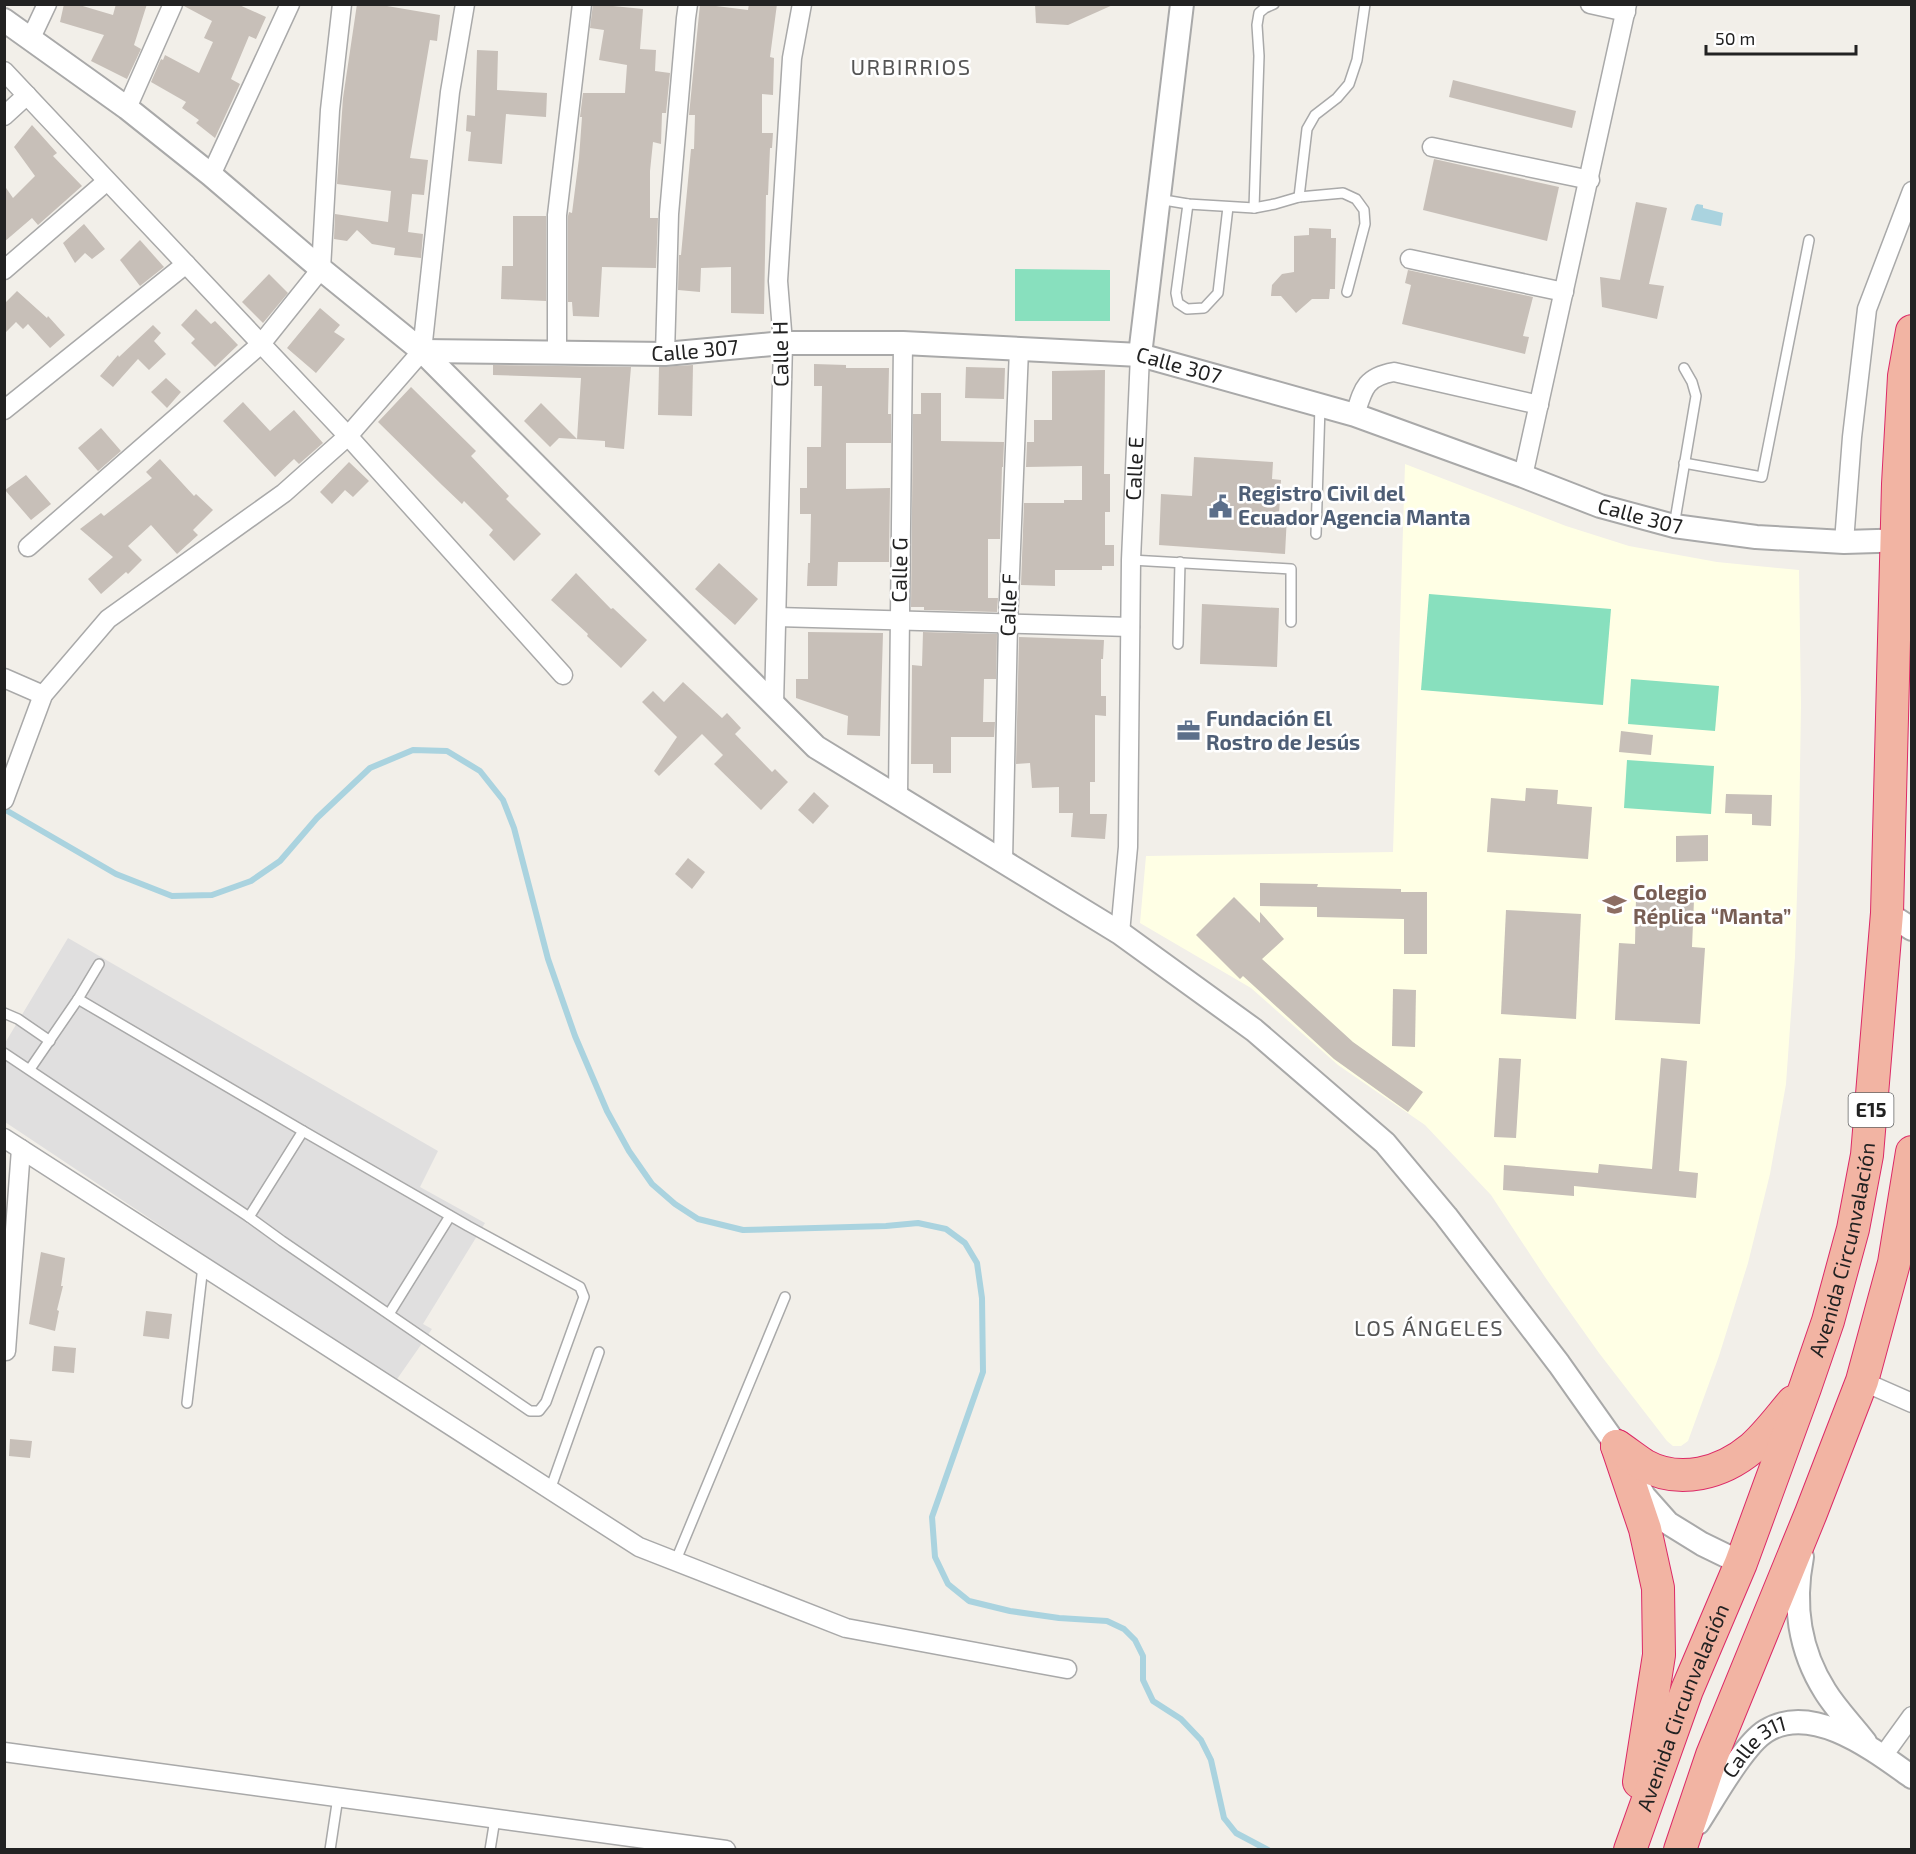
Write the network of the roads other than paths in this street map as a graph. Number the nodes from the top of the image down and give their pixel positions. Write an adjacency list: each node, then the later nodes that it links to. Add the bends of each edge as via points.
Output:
1 (47, 4): 15 (street)
2 (173, 4): 18 (street)
3 (290, 4): 21 (street)
4 (342, 4): 33 (street, via 330,110)
5 (465, 4): 42 (street, via 450,92)
6 (582, 4): 43 (street, via 557,215)
7 (688, 4): 44 (street, via 669,214)
8 (802, 4): 38 (street, Calle H, via 792,58 778,281)
9 (1182, 4): 26 (street, Calle E)
10 (1274, 4): 29 (lane, via 1259,13 1257,25)
11 (1365, 4): 25 (lane, via 1357,60 1349,84 1315,115 1307,129)
12 (1590, 4): 13 (street)
13 (1626, 8): 22 (street)
14 (4, 20): 15 (street)
15 (30, 40): 18 (street)
16 (4, 71): 17 (street)
17 (27, 95): 19 (street); 23 (street)
18 (127, 108): 21 (street)
19 (4, 116)
20 (1432, 147): 22 (street)
21 (211, 175): 33 (street)
22 (1590, 180): 36 (street)
23 (107, 181): 32 (street); 34 (street)
24 (1911, 191): 57 (street, via 1868,309 1851,437)
25 (1299, 197): 29 (lane); 35 (lane, via 1343,193 1356,199 1364,210 1365,224)
26 (1158, 199): 27 (lane); 45 (street, Calle E)
27 (1188, 204): 28 (lane); 28 (lane, via 1176,293 1178,303 1187,309 1204,308 1218,293)
28 (1228, 207): 29 (lane)
29 (1254, 208)
30 (1809, 240): 52 (lane, via 1762,477)
31 (1410, 259): 36 (street)
32 (186, 264): 40 (street); 49 (street)
33 (321, 269): 40 (street); 42 (street)
34 (4, 270)
35 (1347, 292)
36 (1564, 292): 47 (street)
37 (1911, 331): 56 (highway, Avenida Circunvalación / E15, via 1904,376 1898,484)
38 (783, 343): 39 (street, Calle 307); 44 (street, Calle 307); 61 (street, Calle H)
39 (903, 343): 41 (street, Calle 307); 62 (street, Calle G)
40 (261, 344): 51 (street); 58 (street)
41 (1019, 350): 45 (street, Calle 307); 64 (street, Calle F)
42 (422, 351): 43 (street, Calle 307); 51 (street); 70 (street)
43 (557, 352): 44 (street, Calle 307)
44 (665, 354)
45 (1140, 355): 48 (street, Calle 307); 59 (street, Calle E)
46 (1684, 368): 52 (lane, via 1696,396)
47 (1539, 405): 50 (street, via 1394,372 1380,374 1368,383); 53 (street)
48 (1320, 406): 50 (street, Calle 307); 55 (lane)
49 (4, 410)
50 (1355, 415): 53 (street, Calle 307)
51 (348, 436): 67 (street); 69 (street, via 284,493 108,619)
52 (1684, 463): 54 (lane)
53 (1523, 476): 54 (street, Calle 307, via 1600,507)
54 (1674, 526): 57 (street, Calle 307, via 1713,533)
55 (1316, 534)
56 (1904, 540): 57 (street, Calle 307); 74 (highway, Avenida Circunvalación / E15)
57 (1844, 542)
58 (28, 547)
59 (1131, 560): 60 (lane); 65 (street, Calle E)
60 (1180, 562): 63 (lane, via 1291,568); 66 (lane)
61 (777, 617): 62 (street); 70 (street, Calle H)
62 (899, 620): 64 (street); 72 (street, Calle G)
63 (1291, 621)
64 (1008, 624): 65 (street); 73 (street, Calle F)
65 (1130, 627): 75 (street, Calle E, via 1128,847)
66 (1178, 644)
67 (563, 675)
68 (4, 678): 69 (street)
69 (43, 695): 71 (street)
70 (774, 705): 72 (street, via 816,747)
71 (7, 791)
72 (898, 797): 73 (street)
73 (1003, 861): 75 (street)
74 (1899, 921): 94 (highway, Avenida Circunvalación / E15, via 1853,1229)
75 (1120, 933): 97 (street, via 1254,1029 1385,1143 1446,1215)
76 (99, 964): 77 (lane)
77 (78, 999): 79 (lane); 82 (lane)
78 (4, 1013): 79 (lane)
79 (50, 1041): 81 (lane)
80 (4, 1053): 81 (lane)
81 (30, 1069): 87 (lane)
82 (303, 1131): 86 (lane); 87 (lane)
83 (4, 1138): 84 (street)
84 (21, 1149): 88 (street); 91 (street)
85 (1911, 1152): 93 (highway, Avenida Circunvalación / E15, via 1894,1263)
86 (450, 1216): 90 (lane); 90 (lane, via 580,1287 584,1296 546,1402 539,1411 530,1411)
87 (249, 1217): 90 (lane)
88 (203, 1266): 95 (lane); 98 (street)
89 (785, 1296): 100 (lane)
90 (389, 1314)
91 (6, 1351)
92 (599, 1352): 98 (lane)
93 (1862, 1381): 96 (street); 99 (highway, Avenida Circunvalación / E15)
94 (1805, 1388): 97 (highway, via 1754,1446 1735,1461 1711,1471 1691,1476 1668,1474 1645,1465); 101 (highway, Avenida Circunvalación / E15)
95 (187, 1403)
96 (1911, 1403)
97 (1617, 1446): 101 (street, via 1644,1496 1668,1523); 112 (highway, via 1645,1529 1658,1588 1659,1655)
98 (550, 1490): 100 (street, via 639,1547)
99 (1810, 1513): 104 (street, Calle 311, via 1797,1582 1802,1638 1825,1692); 113 (highway, Avenida Circunvalación / E15, via 1712,1755)
100 (676, 1560): 102 (street, via 846,1628)
101 (1741, 1563): 112 (highway, Avenida Circunvalación / E15, via 1688,1689)
102 (1067, 1669)
103 (1911, 1716): 104 (street)
104 (1875, 1751): 106 (street, Calle 311); 113 (street, Calle 311, via 1832,1729 1798,1721 1766,1731 1744,1752)
105 (4, 1752): 107 (street)
106 (1911, 1777)
107 (338, 1797): 108 (street); 109 (lane)
108 (495, 1819): 110 (lane); 111 (street)
109 (330, 1850)
110 (490, 1850)
111 (726, 1850)
112 (1629, 1850)
113 (1680, 1850)

